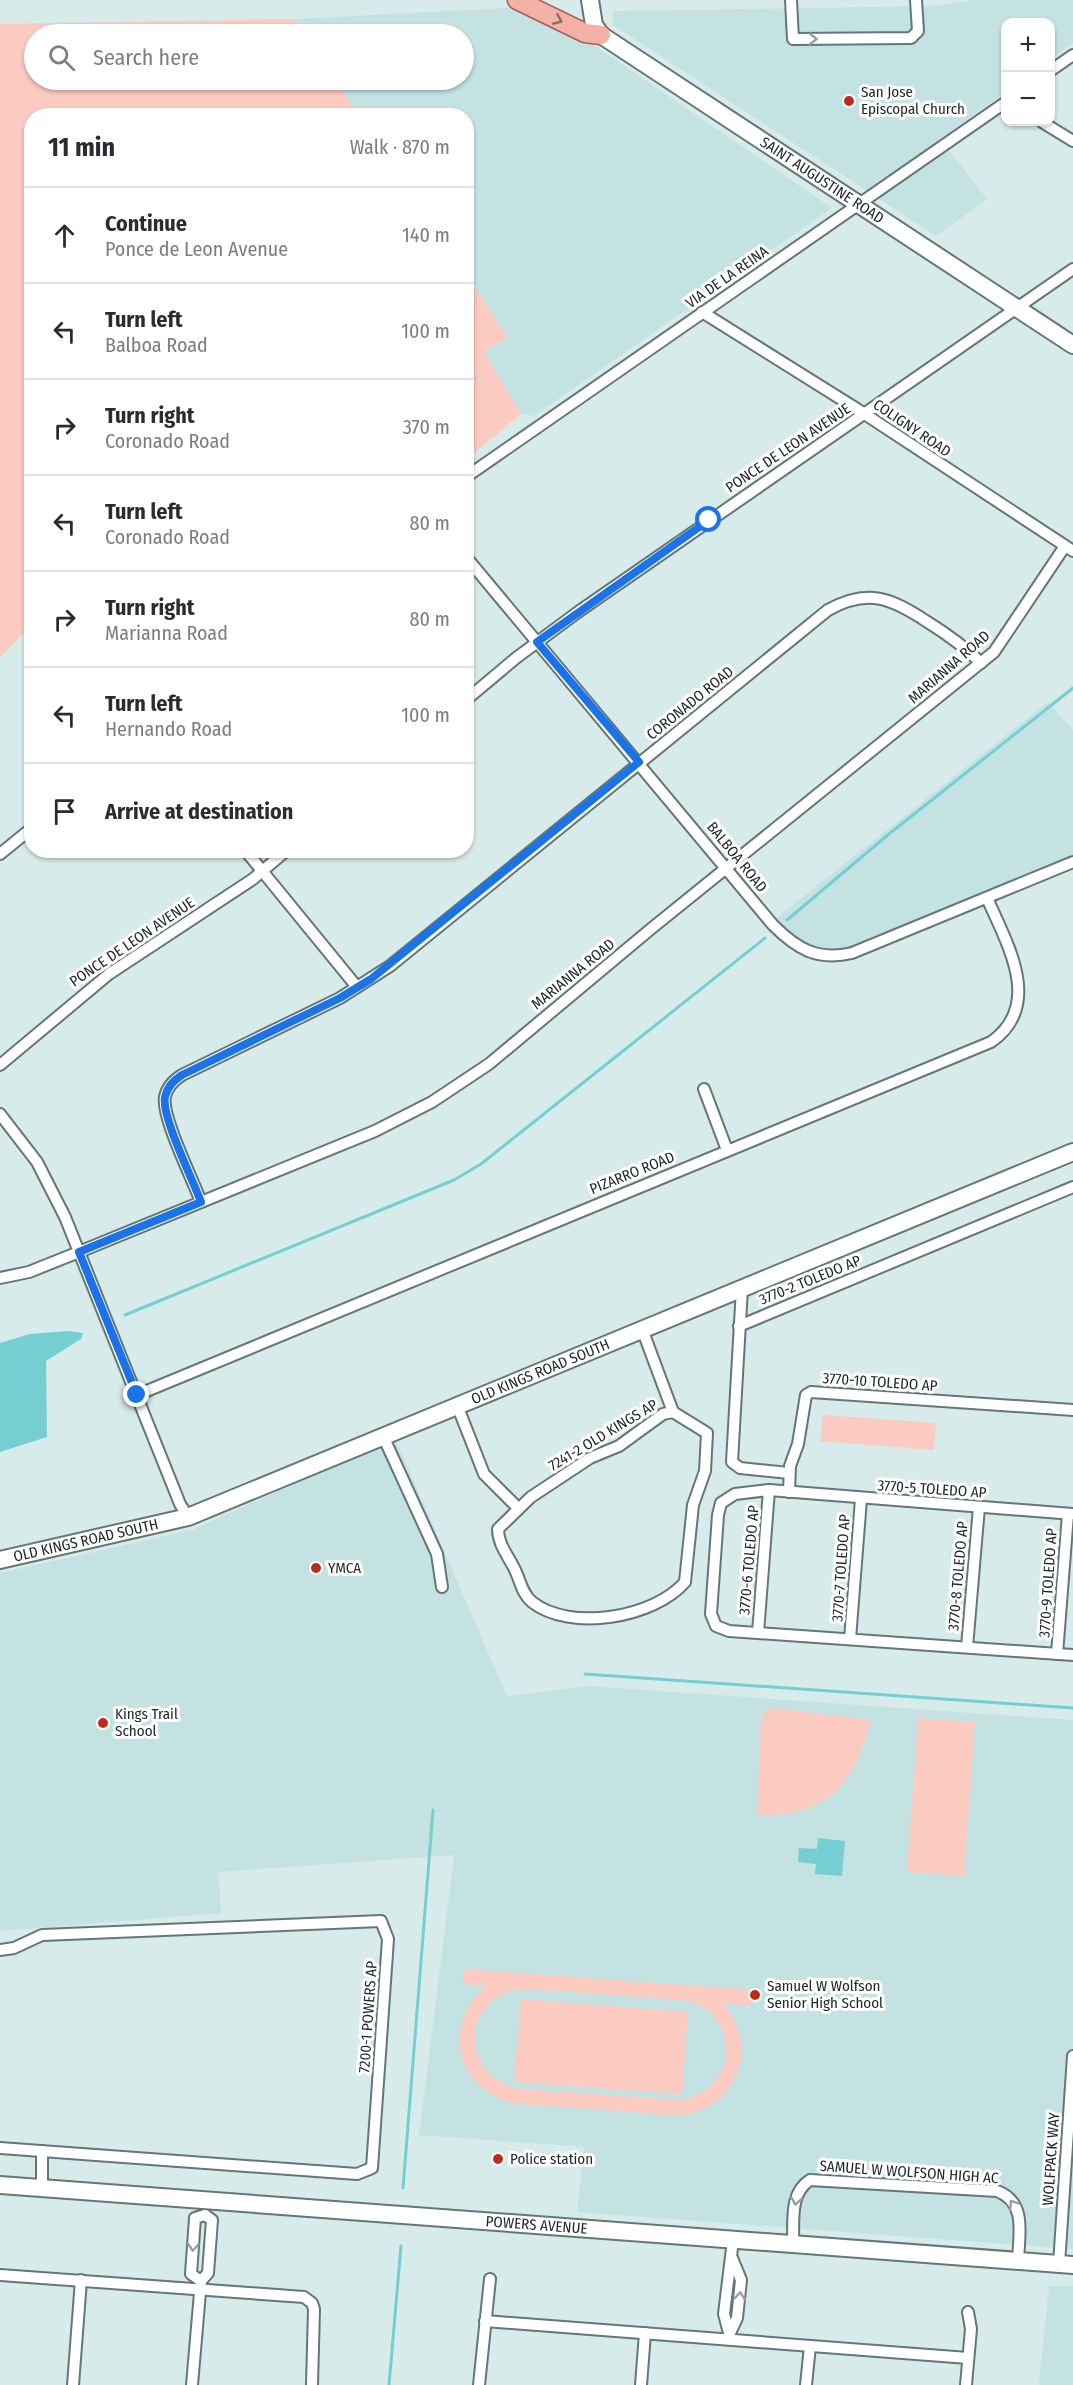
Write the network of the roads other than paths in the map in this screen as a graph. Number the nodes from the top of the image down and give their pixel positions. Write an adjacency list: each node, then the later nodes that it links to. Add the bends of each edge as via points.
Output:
1 (517, 0): 5 (main road, one-way to 5, via 585,33)
2 (590, 0): 5 (street, via 594,25)
3 (791, 0): 4 (street, one-way to 4, via 793,39 910,38 918,31)
4 (916, 0)
5 (601, 35): 11 (street, SAINT AUGUSTINE ROAD)
6 (1073, 55): 7 (street)
7 (1055, 68)
8 (1001, 105): 11 (street, VIA DE LA REINA)
9 (1049, 126): 10 (street)
10 (1073, 141)
11 (859, 204): 13 (street, SAINT AUGUSTINE ROAD); 14 (street, VIA DE LA REINA)
12 (1073, 269): 13 (street, PONCE DE LEON AVENUE)
13 (1017, 308): 15 (street, SAINT AUGUSTINE ROAD); 16 (street, PONCE DE LEON AVENUE)
14 (702, 312): 16 (street, COLIGNY ROAD); 17 (street, VIA DE LA REINA)
15 (1073, 345)
16 (864, 414): 18 (street, COLIGNY ROAD); 20 (street, PONCE DE LEON AVENUE)
17 (474, 471)
18 (1069, 548): 21 (street, MARIANNA ROAD, via 1003,642)
19 (474, 567): 20 (street, BALBOA ROAD)
20 (537, 642): 22 (street, PONCE DE LEON AVENUE); 23 (street, BALBOA ROAD)
21 (981, 663): 23 (street, CORONADO ROAD, via 961,643 901,604 877,598 854,599 828,610); 29 (street, MARIANNA ROAD)
22 (474, 693)
23 (639, 762): 29 (street, BALBOA ROAD); 32 (street, CORONADO ROAD, via 390,966)
24 (24, 834): 25 (street)
25 (0, 854)
26 (251, 858): 30 (street)
27 (278, 858): 30 (street, PONCE DE LEON AVENUE)
28 (1073, 862): 31 (street, BALBOA ROAD)
29 (727, 868): 31 (street, BALBOA ROAD, via 790,942 814,955 831,957 852,953); 39 (street, MARIANNA ROAD, via 489,1064 449,1092 375,1131)
30 (262, 872): 32 (street); 33 (street, PONCE DE LEON AVENUE, via 109,974)
31 (987, 898): 36 (street, PIZARRO ROAD, via 1020,987 1017,1008 998,1036 985,1045)
32 (357, 987): 39 (street, CORONADO ROAD, via 173,1082 165,1097 166,1115)
33 (0, 1065)
34 (704, 1089): 36 (street)
35 (0, 1114): 40 (street, via 48,1181)
36 (728, 1150): 45 (street, PIZARRO ROAD)
37 (1073, 1152): 42 (street, OLD KINGS ROAD SOUTH)
38 (1073, 1187): 43 (street, 3770-2 TOLEDO AP)
39 (201, 1202): 40 (street, MARIANNA ROAD)
40 (79, 1252): 41 (street, MARIANNA ROAD, via 29,1272); 45 (street)
41 (0, 1278)
42 (742, 1288): 43 (street); 44 (street, OLD KINGS ROAD SOUTH)
43 (740, 1326): 50 (street, via 732,1462 740,1468)
44 (642, 1329): 46 (street, OLD KINGS ROAD SOUTH); 48 (street)
45 (137, 1395): 57 (street)
46 (457, 1405): 49 (street, OLD KINGS ROAD SOUTH); 55 (street, via 484,1474)
47 (1073, 1410): 50 (street, 3770-10 TOLEDO AP, via 811,1392 806,1395)
48 (673, 1412): 55 (street, 7241-2 OLD KINGS AP, via 663,1414 619,1446 590,1458); 55 (street, 7241-2 OLD KINGS AP, via 707,1432 708,1443 704,1479 693,1505 685,1582 659,1602 619,1616 564,1617 532,1602 524,1595 498,1541 498,1528)
49 (383, 1436): 57 (street, OLD KINGS ROAD SOUTH); 59 (street, via 437,1554)
50 (789, 1473): 52 (street, 3770-10 TOLEDO AP)
51 (769, 1490): 52 (street); 60 (street, 3770-6 TOLEDO AP); 60 (street, via 735,1494 721,1503 718,1515 711,1614 716,1626 723,1630)
52 (789, 1492): 53 (street, 3770-5 TOLEDO AP)
53 (861, 1499): 54 (street, 3770-5 TOLEDO AP); 61 (street, 3770-7 TOLEDO AP)
54 (979, 1507): 56 (street, 3770-5 TOLEDO AP); 62 (street, 3770-8 TOLEDO AP)
55 (518, 1508)
56 (1071, 1514): 63 (street, 3770-9 TOLEDO AP)
57 (188, 1517): 58 (street, OLD KINGS ROAD SOUTH)
58 (0, 1560)
59 (442, 1587)
60 (758, 1633): 61 (street)
61 (850, 1639): 62 (street)
62 (968, 1647): 63 (street)
63 (1057, 1654): 64 (street)
64 (1073, 1655)
65 (0, 1950): 68 (street, 7200-1 POWERS AP, via 42,1935 381,1921 388,1939 372,2168 357,2174)
66 (1073, 2056): 75 (street, WOLFPACK WAY)
67 (0, 2148): 68 (street, 7200-1 POWERS AP)
68 (42, 2151): 70 (street)
69 (0, 2186): 70 (street, POWERS AVENUE)
70 (42, 2188): 71 (street, POWERS AVENUE)
71 (205, 2208): 72 (street, POWERS AVENUE); 79 (street, via 212,2220 208,2273); 79 (street, one-way to 79, via 195,2218 191,2274)
72 (733, 2240): 73 (street, POWERS AVENUE); 83 (street, via 724,2314)
73 (793, 2244): 74 (street, POWERS AVENUE); 74 (street, SAMUEL W WOLFSON HIGH AC, one-way to 73, via 1019,2211 1006,2195 985,2190 810,2180 795,2198)
74 (1018, 2261): 75 (street, POWERS AVENUE)
75 (1066, 2264)
76 (0, 2275): 78 (street)
77 (490, 2279): 81 (street)
78 (81, 2280): 79 (street); 86 (street)
79 (200, 2285): 87 (street); 88 (street, via 304,2297 312,2303)
80 (968, 2312): 85 (street)
81 (485, 2321): 82 (street); 89 (street)
82 (645, 2333): 83 (street); 90 (street)
83 (729, 2336): 84 (street)
84 (810, 2346): 85 (street); 91 (street)
85 (968, 2358): 92 (street)
86 (73, 2385)
87 (192, 2385)
88 (312, 2385)
89 (479, 2385)
90 (641, 2385)
91 (806, 2385)
92 (966, 2385)

